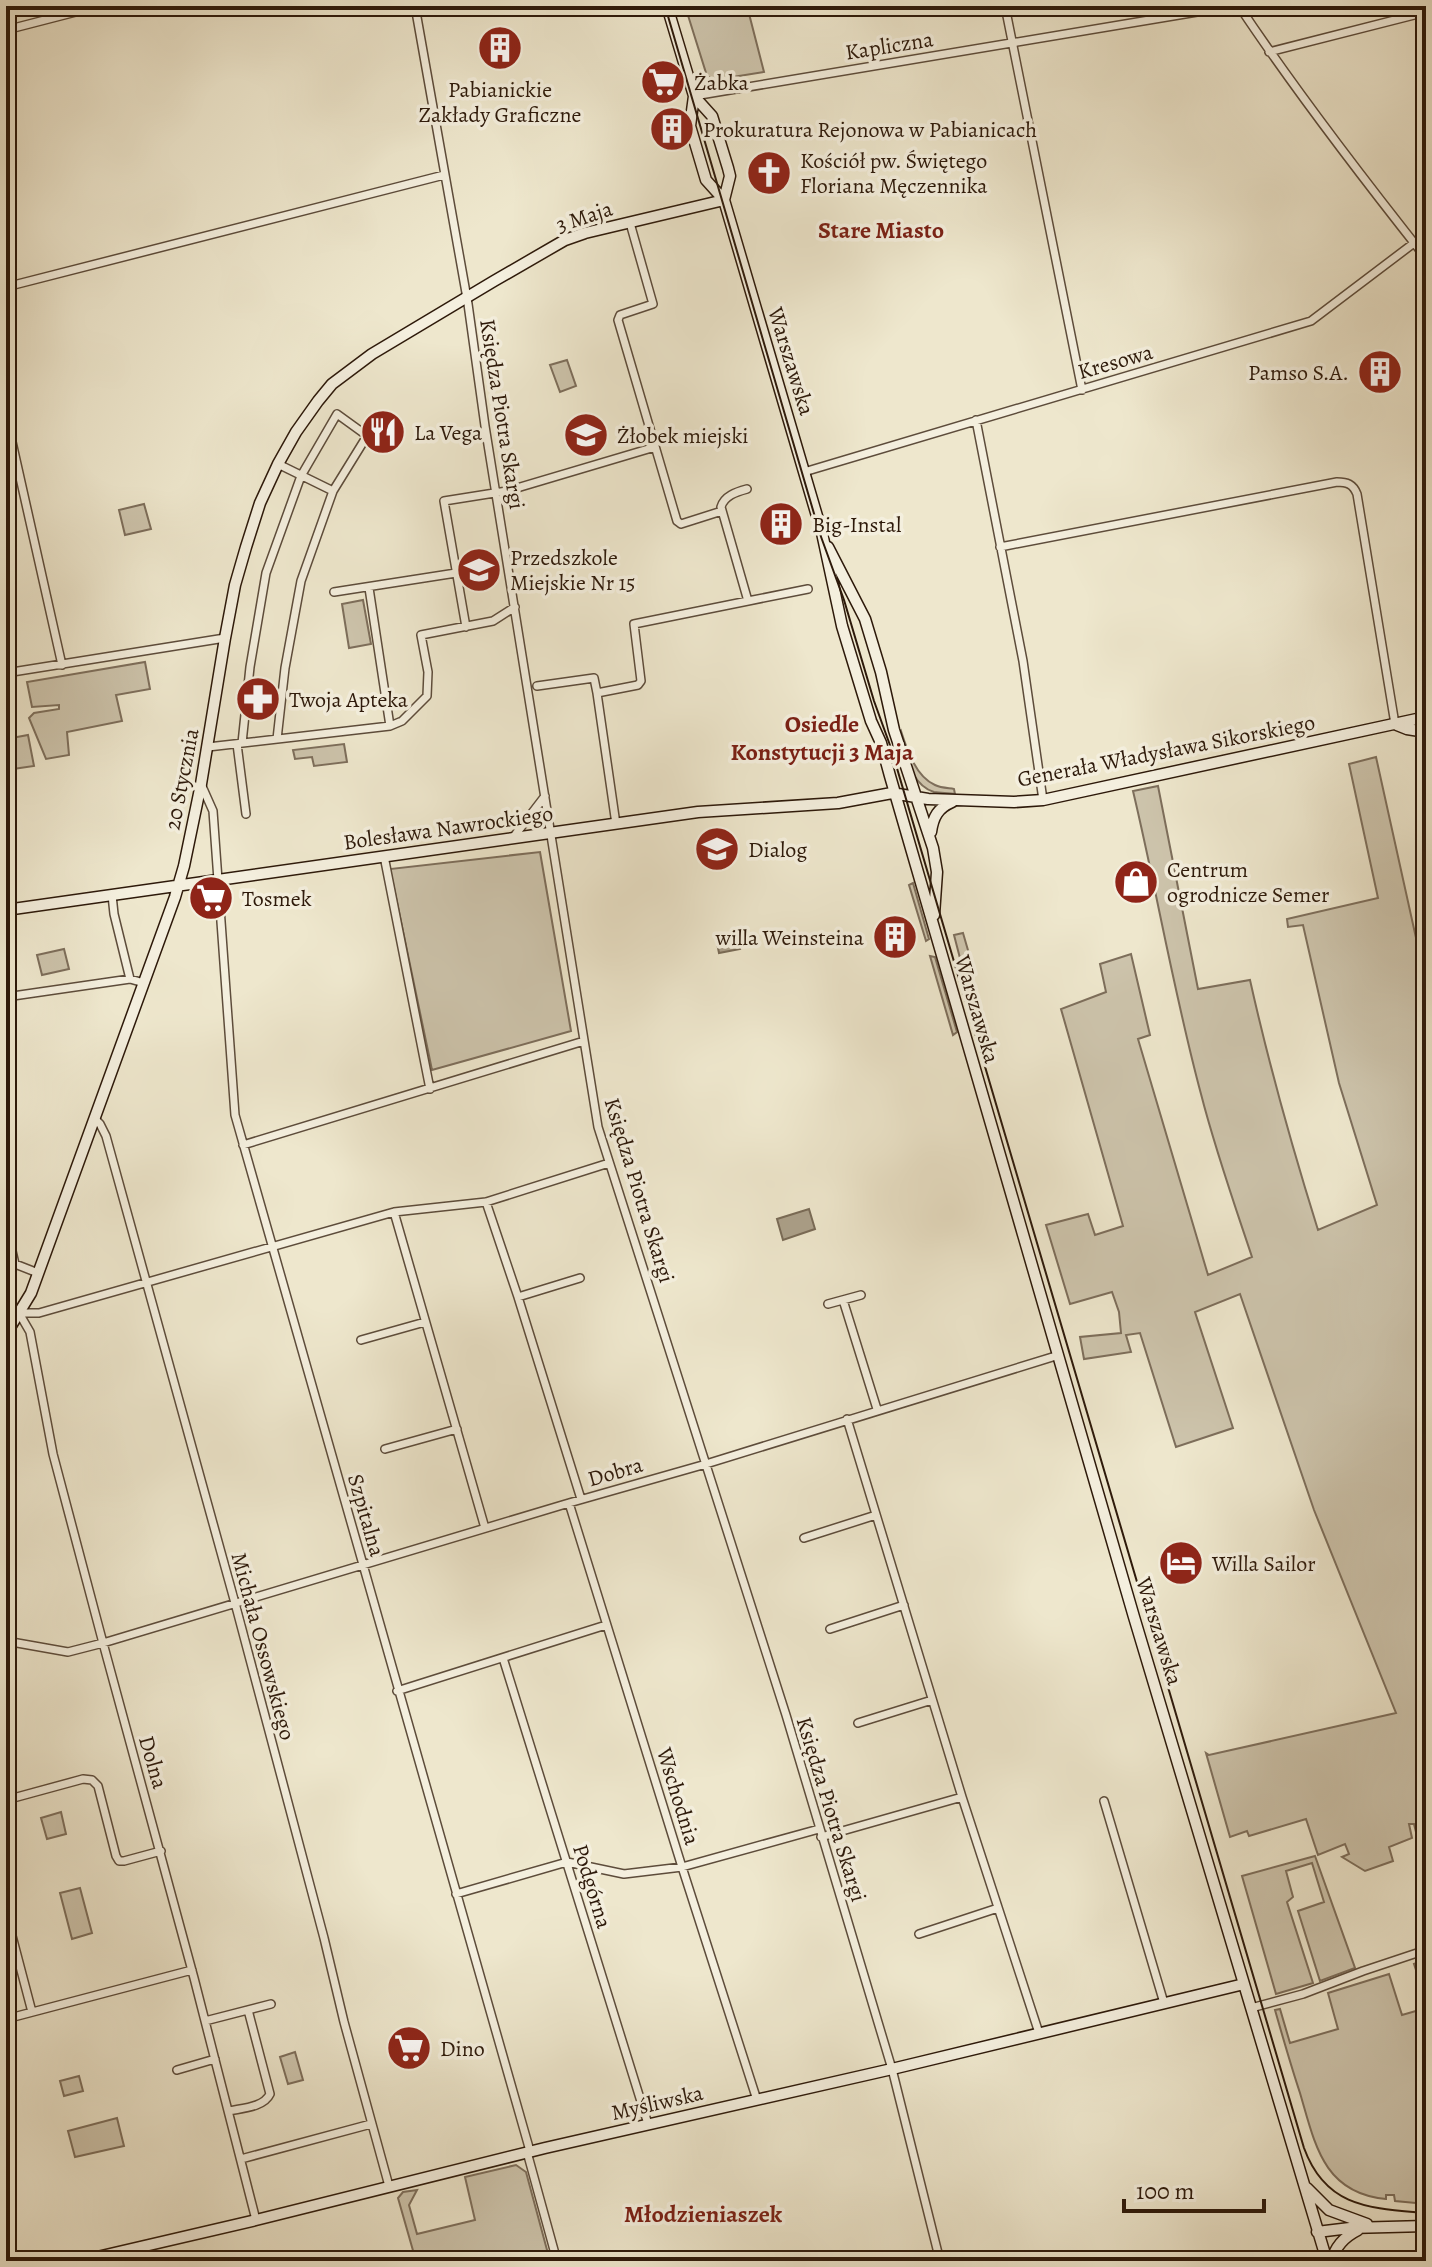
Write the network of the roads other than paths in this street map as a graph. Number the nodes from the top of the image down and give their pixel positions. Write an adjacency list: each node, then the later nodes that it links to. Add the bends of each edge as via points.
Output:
1 (99, 6): 7 (street)
2 (415, 6): 11 (street, Księdza Piotra Skargi)
3 (667, 6): 10 (street, Warszawska)
4 (1005, 6): 8 (street)
5 (1236, 6): 8 (street, Kapliczna); 9 (street)
6 (1426, 12): 9 (street)
7 (6, 30)
8 (1013, 43): 10 (street, Kapliczna); 18 (street)
9 (1269, 52): 14 (street)
10 (694, 96): 12 (street, Warszawska, via 690,126 706,180); 12 (street, Warszawska, via 712,116 730,176)
11 (444, 175): 16 (street); 17 (street, Księdza Piotra Skargi)
12 (724, 200): 13 (street, 3 Maja); 25 (street, Warszawska)
13 (630, 223): 17 (street, 3 Maja, via 565,240); 23 (street, via 653,304 618,320)
14 (1414, 243): 15 (street); 18 (street, Kresowa, via 1311,321)
15 (1426, 258)
16 (6, 287)
17 (467, 297): 24 (street, 20 Stycznia, via 332,384); 29 (street, Księdza Piotra Skargi)
18 (1082, 390): 20 (street, Kresowa)
19 (6, 415): 41 (street)
20 (976, 420): 25 (street, Kresowa); 32 (street)
21 (375, 423): 22 (street)
22 (366, 435): 26 (street, via 337,414); 28 (street)
23 (655, 447): 29 (street); 30 (street, via 679,523)
24 (278, 464): 26 (street); 40 (street, 20 Stycznia, via 246,547)
25 (804, 472): 31 (street, Warszawska)
26 (301, 476): 28 (street); 50 (street, via 264,583)
27 (747, 489): 30 (street, via 732,494)
28 (333, 491): 49 (street, via 301,581)
29 (497, 493): 33 (street, via 444,501); 38 (street, Księdza Piotra Skargi)
30 (722, 511): 37 (street)
31 (822, 533): 53 (street, Warszawska, via 842,626); 55 (street, Warszawska, via 866,622)
32 (1000, 547): 46 (street, via 1348,483 1357,494); 57 (street)
33 (456, 573): 34 (street); 39 (street)
34 (369, 588): 36 (street); 47 (street)
35 (808, 589): 37 (street)
36 (334, 592)
37 (748, 601): 44 (street, via 634,624 641,684)
38 (515, 607): 39 (street, via 493,621); 54 (street, Księdza Piotra Skargi)
39 (466, 627): 47 (street, via 421,635 427,696)
40 (225, 638): 41 (street); 51 (street, 20 Stycznia)
41 (62, 665): 42 (street)
42 (6, 673)
43 (537, 686): 44 (street, via 594,678)
44 (597, 693): 59 (street)
45 (1426, 717): 46 (street, Generała Władysława Sikorskiego)
46 (1395, 724): 48 (street, Generała Władysława Sikorskiego); 57 (street, Generała Władysława Sikorskiego)
47 (390, 726): 49 (street)
48 (1426, 732)
49 (277, 739): 50 (street)
50 (239, 743): 51 (street); 58 (street)
51 (208, 747): 52 (street, 20 Stycznia)
52 (201, 784): 64 (street, Szpitalna, via 213,811); 65 (street, 20 Stycznia)
53 (895, 793): 55 (street, Generała Władysława Sikorskiego); 59 (street, Bolesława Nawrockiego); 68 (street, Warszawska)
54 (545, 796): 60 (street, Księdza Piotra Skargi); 61 (street)
55 (916, 798): 56 (street, Generała Władysława Sikorskiego); 62 (street, Warszawska)
56 (958, 800): 57 (street, Generała Władysława Sikorskiego); 62 (street, via 936,813)
57 (1043, 800)
58 (246, 814)
59 (616, 824): 60 (street, Bolesława Nawrockiego)
60 (551, 833): 61 (street, Bolesława Nawrockiego); 72 (street, Księdza Piotra Skargi)
61 (512, 839): 63 (street, Bolesława Nawrockiego)
62 (931, 840): 68 (street, Warszawska)
63 (384, 856): 64 (street, Bolesława Nawrockiego); 73 (street)
64 (218, 880): 65 (street, Bolesława Nawrockiego); 75 (street, Szpitalna, via 235,1115)
65 (179, 885): 66 (street, Bolesława Nawrockiego); 70 (street, 20 Stycznia)
66 (112, 895): 67 (street, Bolesława Nawrockiego); 69 (street)
67 (6, 910)
68 (936, 937): 92 (street, Warszawska)
69 (130, 979): 70 (street); 71 (street)
70 (144, 983): 74 (street, 20 Stycznia)
71 (6, 997)
72 (584, 1041): 73 (street); 76 (street, Księdza Piotra Skargi)
73 (430, 1089): 75 (street)
74 (95, 1119): 81 (street, 20 Stycznia); 83 (street, Michała Ossowskiego, via 106,1136)
75 (243, 1145): 80 (street, Szpitalna)
76 (609, 1163): 77 (street); 97 (street, Księdza Piotra Skargi)
77 (486, 1202): 78 (street); 85 (street)
78 (394, 1212): 80 (street); 89 (street)
79 (6, 1225): 81 (street, via 15,1264)
80 (272, 1246): 83 (street); 103 (street, Szpitalna)
81 (38, 1273): 88 (street, 20 Stycznia)
82 (580, 1278): 85 (street)
83 (146, 1282): 88 (street, via 39,1313); 104 (street, Michała Ossowskiego)
84 (861, 1295): 86 (street)
85 (518, 1297): 98 (street)
86 (843, 1300): 87 (street); 93 (street)
87 (828, 1304)
88 (19, 1313): 90 (street, 20 Stycznia); 109 (street, Dolna, via 30,1332 53,1454)
89 (425, 1322): 91 (street); 95 (street)
90 (6, 1334)
91 (361, 1340)
92 (1059, 1355): 93 (street, Dobra); 127 (street, Warszawska)
93 (877, 1409): 94 (street, Dobra)
94 (847, 1419): 97 (street, Dobra); 100 (street)
95 (457, 1429): 96 (street); 101 (street)
96 (385, 1449)
97 (706, 1464): 98 (street, Dobra); 117 (street, Księdza Piotra Skargi)
98 (581, 1499): 99 (street, Dobra)
99 (569, 1503): 101 (street, Dobra); 106 (street, Wschodnia)
100 (876, 1515): 102 (street); 105 (street)
101 (485, 1528): 103 (street, Dobra)
102 (804, 1538)
103 (362, 1565): 104 (street, Dobra); 111 (street, Szpitalna)
104 (235, 1603): 109 (street, Dobra); 141 (street, Michała Ossowskiego)
105 (904, 1605): 107 (street); 112 (street)
106 (606, 1625): 110 (street); 120 (street, Wschodnia)
107 (830, 1629)
108 (6, 1641): 109 (street, Dobra, via 68,1652)
109 (103, 1643): 118 (street, Dolna)
110 (503, 1658): 111 (street); 119 (street, Podgórna)
111 (397, 1691): 121 (street, Szpitalna)
112 (932, 1700): 113 (street); 114 (street)
113 (858, 1723)
114 (962, 1797): 117 (street); 122 (street)
115 (6, 1800): 118 (street, via 92,1780 119,1861)
116 (1104, 1801): 128 (street)
117 (820, 1833): 120 (street); 137 (street, Księdza Piotra Skargi)
118 (161, 1851): 126 (street, Dolna)
119 (567, 1862): 120 (street, via 624,1874); 121 (street); 142 (street, Podgórna)
120 (682, 1867): 139 (street, Wschodnia)
121 (456, 1894): 143 (street, Szpitalna)
122 (998, 1908): 124 (street); 135 (street)
123 (6, 1913): 132 (street)
124 (919, 1934)
125 (1426, 1950): 130 (street)
126 (192, 1970): 132 (street); 134 (street, Dolna)
127 (1244, 1984): 128 (street, Myśliwska); 130 (street, Warszawska)
128 (1164, 2003): 135 (street, Myśliwska)
129 (271, 2004): 131 (street)
130 (1251, 2008): 145 (street, Warszawska)
131 (248, 2010): 134 (street); 140 (street, via 270,2094 262,2103)
132 (32, 2012): 133 (street)
133 (6, 2019)
134 (205, 2021): 136 (street, Dolna)
135 (1039, 2033): 137 (street, Myśliwska)
136 (215, 2059): 138 (street); 140 (street, Dolna)
137 (892, 2069): 139 (street, Myśliwska); 156 (street, Księdza Piotra Skargi)
138 (177, 2070)
139 (757, 2100): 142 (street, Myśliwska)
140 (229, 2111): 144 (street, Dolna)
141 (371, 2124): 144 (street); 146 (street, Michała Ossowskiego)
142 (648, 2124): 143 (street, Myśliwska)
143 (529, 2152): 146 (street, Myśliwska); 155 (street, Szpitalna)
144 (241, 2159): 147 (street, Dolna)
145 (1301, 2178): 150 (street, via 1329,2210); 151 (street, Warszawska)
146 (389, 2186): 147 (street, Myśliwska)
147 (256, 2220): 152 (street, Myśliwska)
148 (1426, 2226): 150 (street)
149 (1362, 2228): 150 (street); 151 (street); 157 (street, via 1343,2239)
150 (1376, 2228)
151 (1317, 2232): 157 (street, Warszawska)
152 (141, 2246): 153 (street, Myśliwska); 154 (street)
153 (80, 2261)
154 (145, 2261)
155 (557, 2261)
156 (940, 2261)
157 (1329, 2261)

